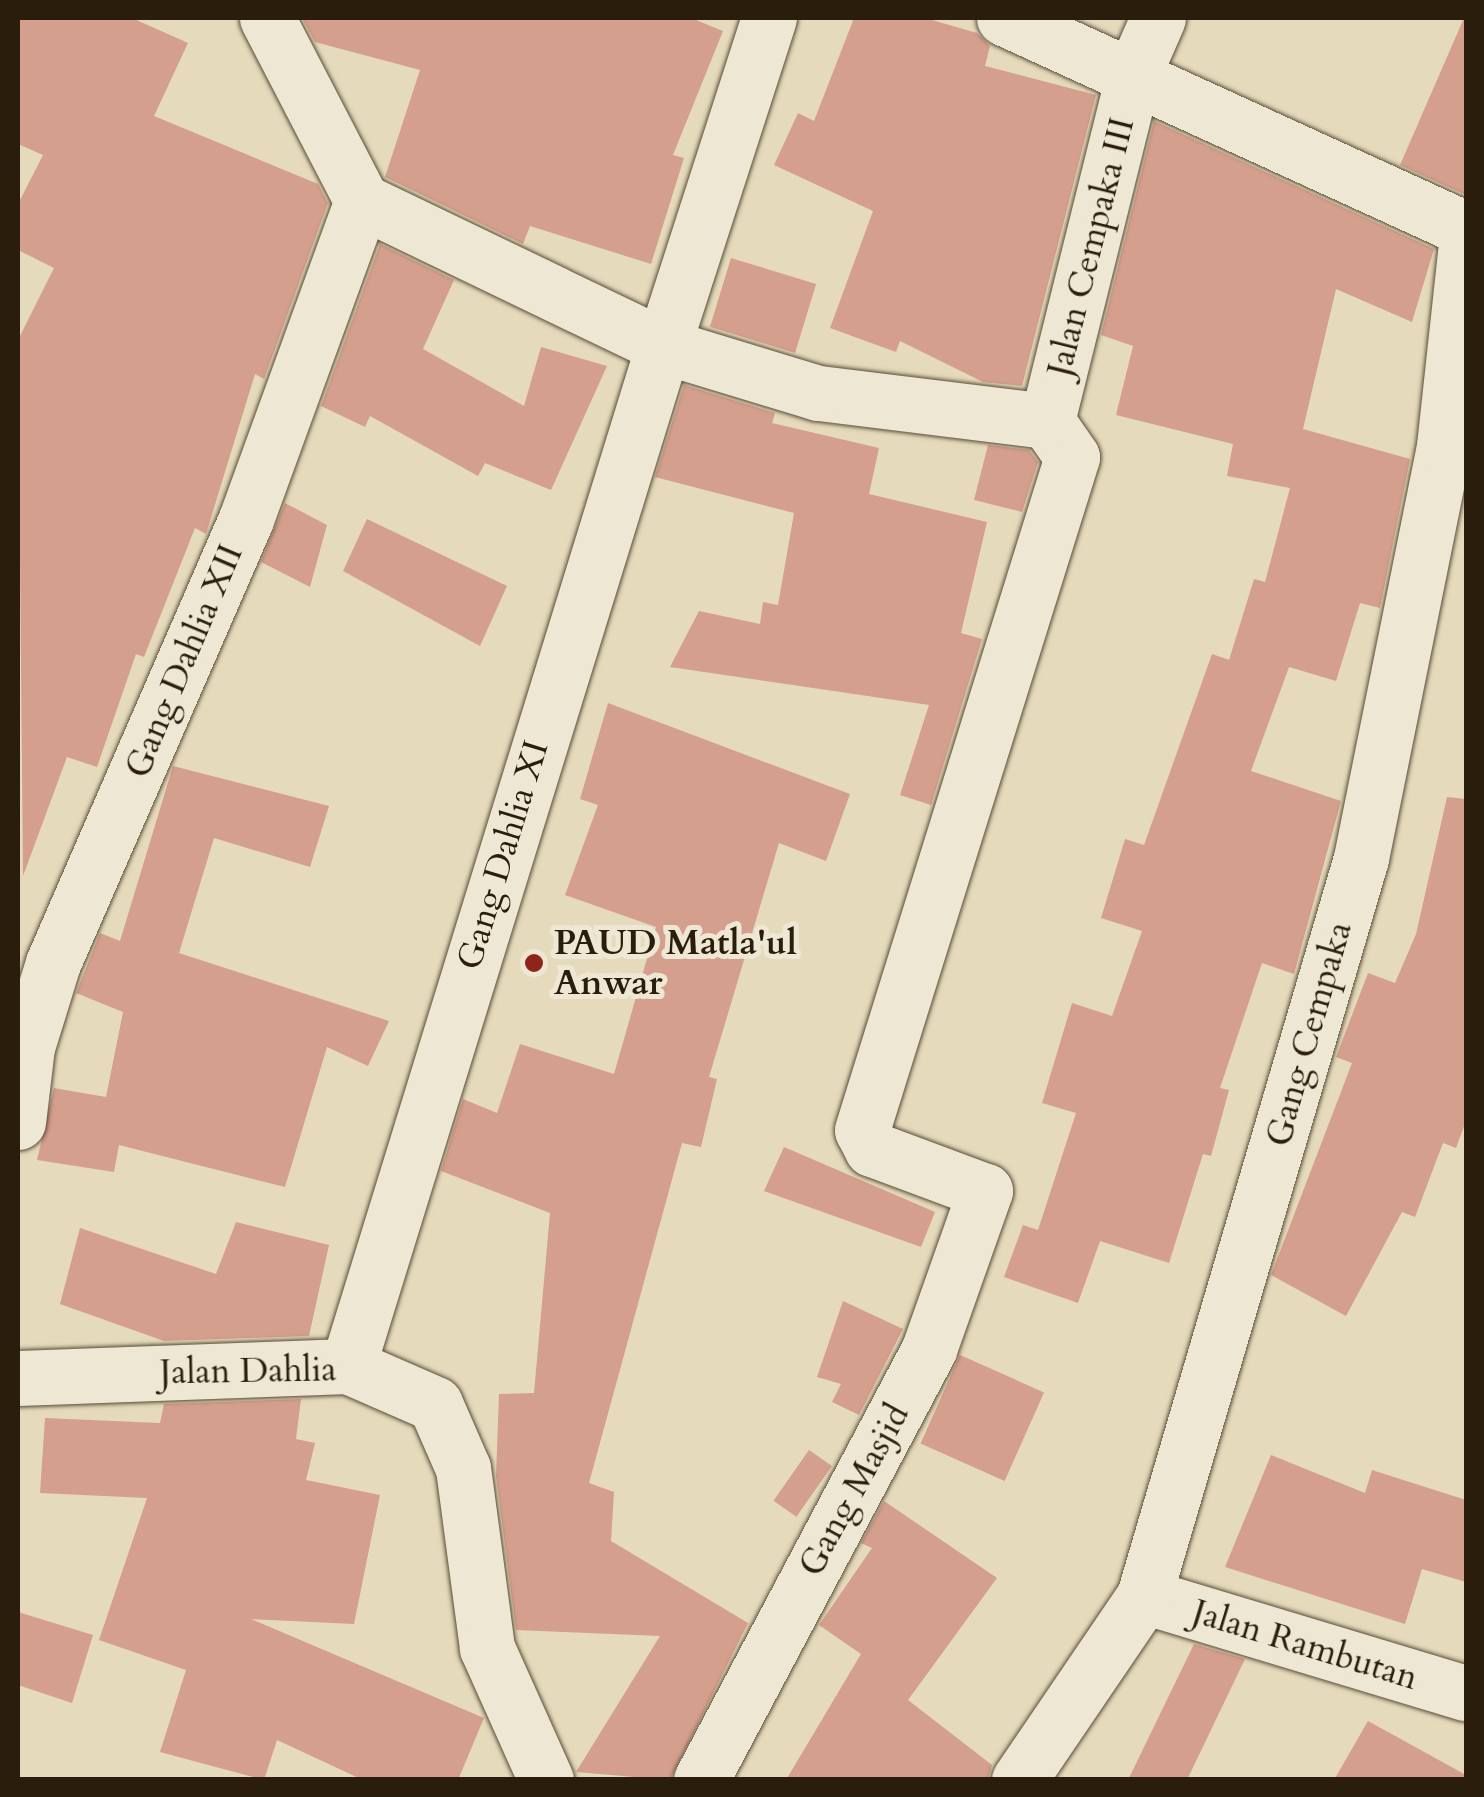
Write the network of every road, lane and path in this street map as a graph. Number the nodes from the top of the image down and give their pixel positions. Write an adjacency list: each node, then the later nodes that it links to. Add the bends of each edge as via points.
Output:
1 (266, 18): 6 (street)
2 (770, 18): 9 (street, Gang Dahlia XI)
3 (1004, 18): 5 (street)
4 (1158, 18): 5 (street, Jalan Cempaka III)
5 (1134, 74): 7 (street); 10 (street, Jalan Cempaka III)
6 (362, 201): 9 (street); 11 (street, Gang Dahlia XII, via 246,519 53,963 27,1048)
7 (1466, 229)
8 (1466, 244): 14 (street, Gang Cempaka, via 1444,446 1361,858)
9 (663, 346): 10 (street, via 818,393); 12 (street, Gang Dahlia XI)
10 (1047, 422): 17 (street, Gang Masjid, via 1072,457 862,1130 872,1150 985,1191 929,1349)
11 (18, 1122)
12 (348, 1366): 13 (street, Jalan Dahlia); 16 (street, Jalan Dahlia, via 436,1404 463,1468 487,1648)
13 (18, 1378)
14 (1144, 1596): 15 (street, Jalan Rambutan); 18 (street, Gang Cempaka)
15 (1466, 1694)
16 (546, 1780)
17 (701, 1780)
18 (1019, 1780)

